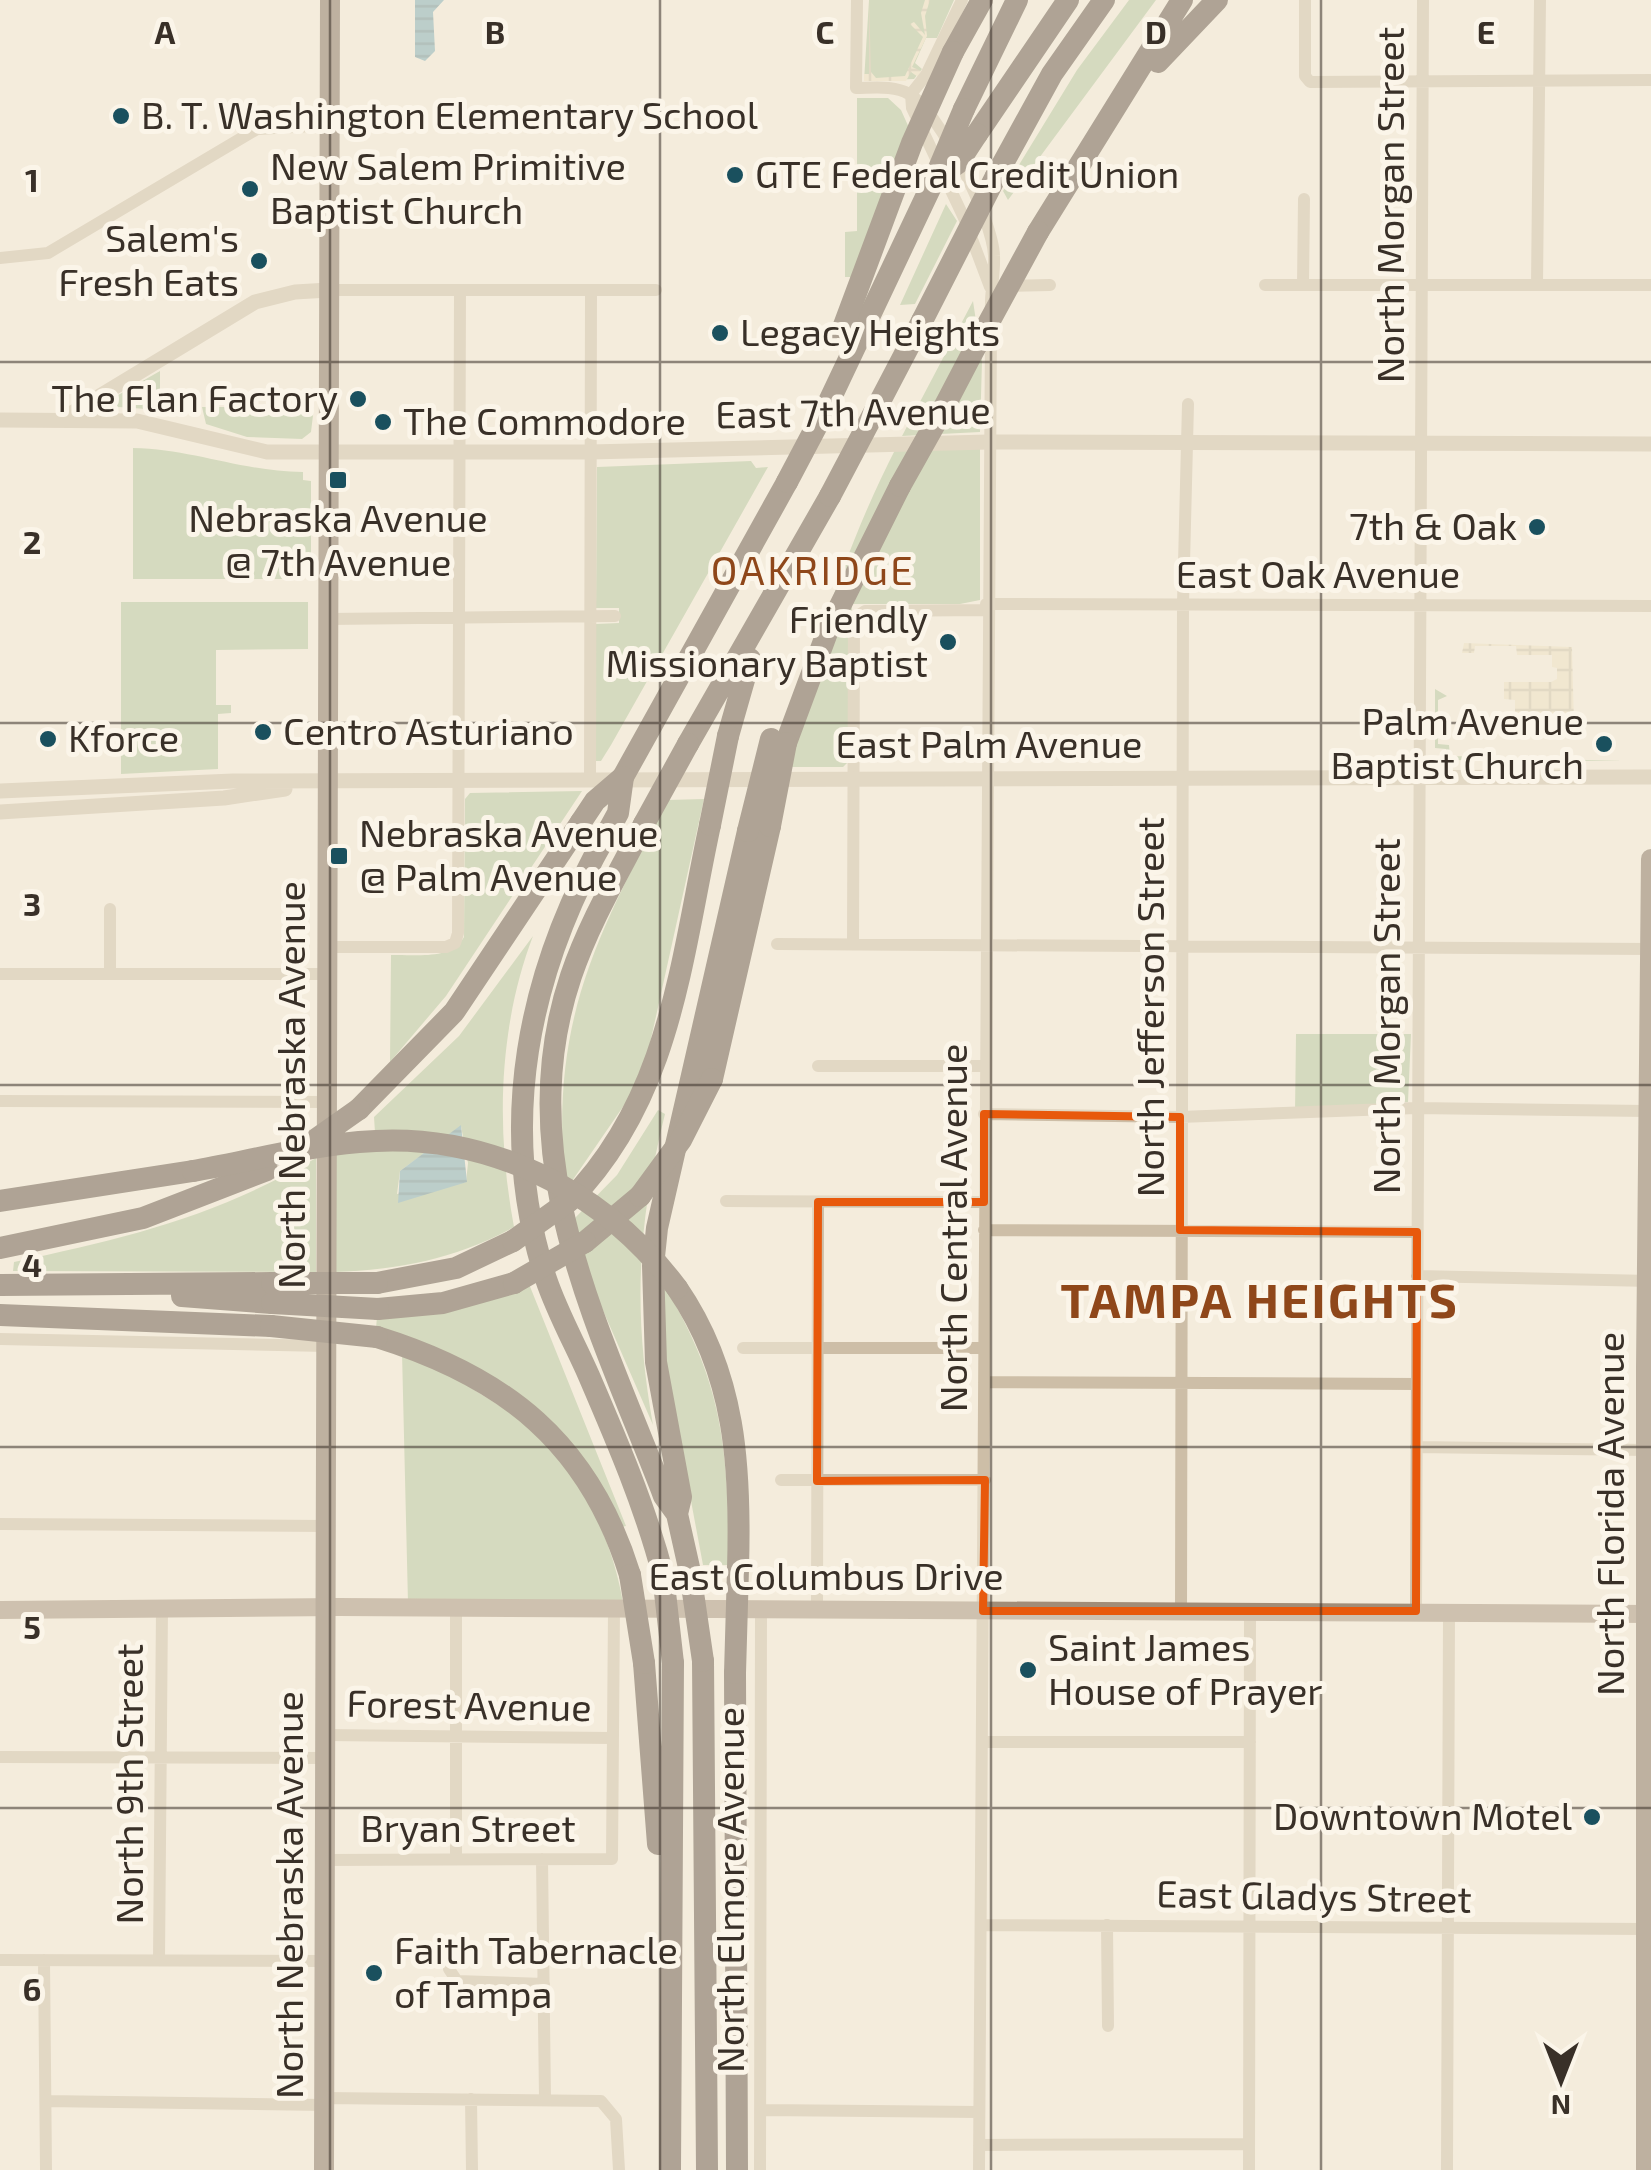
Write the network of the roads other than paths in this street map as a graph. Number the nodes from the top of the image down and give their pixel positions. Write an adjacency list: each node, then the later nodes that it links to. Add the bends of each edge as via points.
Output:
1 (330, 0): 19 (main road, North Nebraska Avenue)
2 (856, 0): 17 (street, via 856,88)
3 (962, 0): 14 (street)
4 (982, 0): 36 (highway, bridge, via 912,142 840,336)
5 (1018, 0): 21 (highway, bridge)
6 (1068, 0): 21 (highway, bridge, via 958,162)
7 (1182, 0): 20 (highway)
8 (1217, 0): 20 (highway)
9 (1305, 0): 16 (street, via 1307,80)
10 (1422, 0): 16 (street, North Morgan Street)
11 (1540, 0): 15 (street)
12 (1103, 1): 46 (highway, bridge, via 1052,74)
13 (1651, 80): 15 (street)
14 (922, 81): 17 (street); 18 (street)
15 (1540, 81): 16 (street); 28 (street)
16 (1422, 82): 29 (street, North Morgan Street)
17 (911, 94): 18 (street, North Central Avenue); 30 (street, North Central Avenue, via 915,120)
18 (924, 107): 30 (street, North Central Avenue, via 983,214 994,257)
19 (330, 124): 23 (street, via 257,130 48,254); 31 (main road, North Nebraska Avenue)
20 (1102, 130): 66 (highway, bridge, via 1038,232 815,638 778,741)
21 (934, 180): 36 (highway)
22 (1304, 199): 27 (street)
23 (0, 258)
24 (1264, 284): 27 (street)
25 (1651, 284): 28 (street)
26 (1050, 285): 30 (street)
27 (1304, 285): 29 (street)
28 (1537, 285): 29 (street)
29 (1421, 286): 40 (street, North Morgan Street)
30 (990, 287): 39 (street, North Central Avenue)
31 (329, 290): 32 (street); 38 (street, via 255,302); 43 (main road, North Nebraska Avenue)
32 (460, 290): 33 (street); 44 (street)
33 (591, 290): 34 (street); 45 (street)
34 (656, 290)
35 (1188, 404): 41 (street, North Jefferson Street)
36 (825, 410): 59 (highway, bridge)
37 (0, 420): 38 (street, East 7th Avenue)
38 (61, 420): 43 (street, East 7th Avenue, via 138,421 247,450)
39 (988, 442): 41 (street, East 7th Avenue); 45 (street, East 7th Avenue); 50 (street, North Central Avenue)
40 (1419, 442): 41 (street, East 7th Avenue); 42 (street, East 7th Avenue); 48 (street, North Morgan Street)
41 (1188, 443): 47 (street, North Jefferson Street)
42 (1651, 444)
43 (329, 452): 44 (street, East 7th Avenue); 54 (main road, North Nebraska Avenue)
44 (459, 452): 45 (street, East 7th Avenue); 53 (street)
45 (590, 452): 51 (street)
46 (774, 600): 98 (highway, bridge, via 728,736 664,1039 648,1088 613,1151 569,1201 513,1241 456,1268); 113 (highway, bridge, via 593,921 571,977 552,1064 550,1147 579,1283)
47 (1183, 604): 48 (street, East Oak Avenue); 50 (street, East Oak Avenue); 56 (street, North Jefferson Street)
48 (1420, 605): 49 (street, East Oak Avenue); 57 (street, North Morgan Street)
49 (1651, 606)
50 (986, 607): 55 (street, North Central Avenue); 60 (street, East Oak Avenue, via 865,611 854,618)
51 (590, 616): 52 (street); 53 (street); 61 (street)
52 (614, 616)
53 (459, 618): 54 (street); 62 (street)
54 (328, 619): 63 (main road, North Nebraska Avenue)
55 (986, 776): 56 (street, East Palm Avenue); 60 (street, East Palm Avenue); 71 (street, North Central Avenue)
56 (1182, 776): 57 (street, East Palm Avenue); 72 (street, North Jefferson Street)
57 (1418, 776): 58 (street, East Palm Avenue); 74 (street, North Morgan Street)
58 (1651, 777)
59 (623, 778): 94 (highway, bridge, via 595,802 454,1012 359,1109 267,1170 143,1218); 145 (highway, bridge, via 618,812 562,919 532,1018 522,1091 525,1183 547,1281 612,1430 663,1575 673,1663)
60 (855, 778): 61 (street, East Palm Avenue); 70 (street)
61 (590, 779): 62 (street, East Palm Avenue)
62 (458, 780): 63 (street, East Palm Avenue); 73 (street, via 455,943)
63 (328, 782): 64 (street, East Palm Avenue); 65 (street, East Palm Avenue, via 224,798); 73 (main road, North Nebraska Avenue)
64 (0, 791)
65 (0, 812)
66 (759, 828): 98 (highway, bridge, via 712,1079 681,1140 640,1196 585,1242 514,1283 443,1303 378,1309); 113 (highway, via 654,1247 653,1331 681,1497)
67 (1651, 858): 75 (main road, North Florida Avenue)
68 (110, 909): 77 (street)
69 (777, 944): 70 (street)
70 (853, 944): 71 (street)
71 (984, 944): 72 (street); 80 (street, North Central Avenue)
72 (1182, 946): 74 (street); 86 (street, North Jefferson Street)
73 (328, 948): 78 (main road, North Nebraska Avenue)
74 (1417, 949): 75 (street); 83 (street, North Morgan Street)
75 (1650, 949): 84 (main road, North Florida Avenue)
76 (0, 974): 77 (street)
77 (110, 974): 78 (street)
78 (328, 974): 82 (main road, North Nebraska Avenue)
79 (818, 1066): 80 (street)
80 (984, 1066): 85 (street, North Central Avenue)
81 (0, 1101): 82 (street)
82 (327, 1102): 101 (main road, North Nebraska Avenue)
83 (1416, 1108): 84 (street); 86 (street); 93 (street, North Morgan Street)
84 (1648, 1111): 96 (main road, North Florida Avenue)
85 (984, 1114): 86 (street); 90 (street, North Central Avenue)
86 (1180, 1117): 92 (street, North Jefferson Street)
87 (0, 1201): 169 (highway, bridge, via 360,1142 408,1141 476,1151 537,1172 588,1200 644,1248 677,1288 708,1342 730,1409 740,1482)
88 (726, 1201): 89 (street)
89 (818, 1202): 90 (street); 104 (street)
90 (984, 1202): 91 (street, North Central Avenue)
91 (984, 1230): 92 (street); 103 (street, North Central Avenue)
92 (1180, 1230): 93 (street); 106 (street, North Jefferson Street)
93 (1418, 1232): 95 (street, North Morgan Street)
94 (0, 1248)
95 (1418, 1276): 96 (street); 107 (street, North Morgan Street)
96 (1648, 1281): 109 (main road, North Florida Avenue)
97 (0, 1285): 98 (highway, via 114,1286)
98 (272, 1304): 99 (highway); 145 (highway, bridge, via 465,1370 539,1422 593,1488 630,1574)
99 (0, 1314)
100 (0, 1340): 101 (street)
101 (326, 1346): 115 (main road, North Nebraska Avenue)
102 (743, 1348): 104 (street)
103 (984, 1348): 104 (street); 105 (street, North Central Avenue)
104 (818, 1349): 112 (street)
105 (984, 1382): 106 (street); 111 (street, North Central Avenue)
106 (1180, 1383): 107 (street); 124 (street, North Jefferson Street)
107 (1417, 1384): 108 (street, North Morgan Street)
108 (1416, 1448): 109 (street); 126 (street, North Morgan Street)
109 (1649, 1450): 128 (main road, North Florida Avenue)
110 (781, 1480): 112 (street)
111 (985, 1480): 112 (street); 123 (street, North Central Avenue)
112 (817, 1481): 122 (street)
113 (677, 1514): 168 (highway, bridge, via 703,1661)
114 (0, 1524): 115 (street)
115 (326, 1526): 116 (main road, North Nebraska Avenue)
116 (326, 1607): 117 (main road, East Columbus Drive); 118 (main road, East Columbus Drive); 129 (main road, North Nebraska Avenue)
117 (162, 1608): 120 (main road, East Columbus Drive); 134 (street, North 9th Street)
118 (456, 1608): 119 (main road, East Columbus Drive); 130 (street)
119 (614, 1609): 121 (main road, East Columbus Drive); 131 (street)
120 (0, 1610)
121 (761, 1610): 122 (main road, East Columbus Drive); 159 (street, North Elmore Avenue)
122 (817, 1610): 123 (main road, East Columbus Drive)
123 (983, 1610): 124 (main road, East Columbus Drive); 132 (street, North Central Avenue)
124 (1181, 1610): 125 (main road, East Columbus Drive)
125 (1250, 1611): 126 (main road, East Columbus Drive); 133 (street)
126 (1416, 1611): 127 (main road, East Columbus Drive)
127 (1449, 1612): 128 (main road, East Columbus Drive); 144 (street)
128 (1649, 1614): 137 (main road, North Florida Avenue)
129 (326, 1735): 130 (street, Forest Avenue); 136 (main road, North Nebraska Avenue)
130 (456, 1736): 131 (street, Forest Avenue); 140 (street)
131 (611, 1738): 138 (street, Bryan Street, via 612,1859)
132 (984, 1742): 133 (street); 143 (street, North Central Avenue)
133 (1250, 1742): 142 (street)
134 (160, 1756): 135 (street); 136 (street); 150 (street, North 9th Street)
135 (0, 1757)
136 (326, 1758): 139 (main road, North Nebraska Avenue)
137 (1649, 1778): 146 (main road, North Florida Avenue)
138 (542, 1859): 140 (street, Bryan Street); 152 (street)
139 (325, 1860): 140 (street, Bryan Street); 151 (main road, North Nebraska Avenue)
140 (456, 1860)
141 (1107, 1925): 142 (street, East Gladys Street); 143 (street, East Gladys Street); 153 (street)
142 (1250, 1925): 144 (street, East Gladys Street); 161 (street)
143 (982, 1926): 160 (street, North Central Avenue)
144 (1448, 1928): 146 (street, East Gladys Street); 173 (street)
145 (671, 1930): 167 (highway)
146 (1648, 1934): 154 (main road, North Florida Avenue)
147 (448, 1945): 152 (street, via 450,1974 457,1981)
148 (0, 1960): 149 (street)
149 (44, 1960): 150 (street); 157 (street)
150 (159, 1960): 151 (street)
151 (324, 1961): 158 (main road, North Nebraska Avenue)
152 (544, 1984): 156 (street)
153 (1108, 2026)
154 (1648, 2026): 174 (main road, North Florida Avenue)
155 (471, 2099): 156 (street); 158 (street); 165 (street)
156 (545, 2099): 166 (street, via 610,2106)
157 (46, 2101): 158 (street); 163 (street)
158 (324, 2102): 164 (main road, North Nebraska Avenue)
159 (760, 2110): 160 (street); 170 (street, North Elmore Avenue)
160 (979, 2112): 162 (street, North Central Avenue)
161 (1249, 2144): 162 (street); 172 (street)
162 (979, 2145): 171 (street, North Central Avenue)
163 (46, 2170)
164 (324, 2170)
165 (472, 2170)
166 (619, 2170)
167 (670, 2170)
168 (707, 2170)
169 (737, 2170)
170 (760, 2170)
171 (980, 2170)
172 (1249, 2170)
173 (1447, 2170)
174 (1646, 2170)

